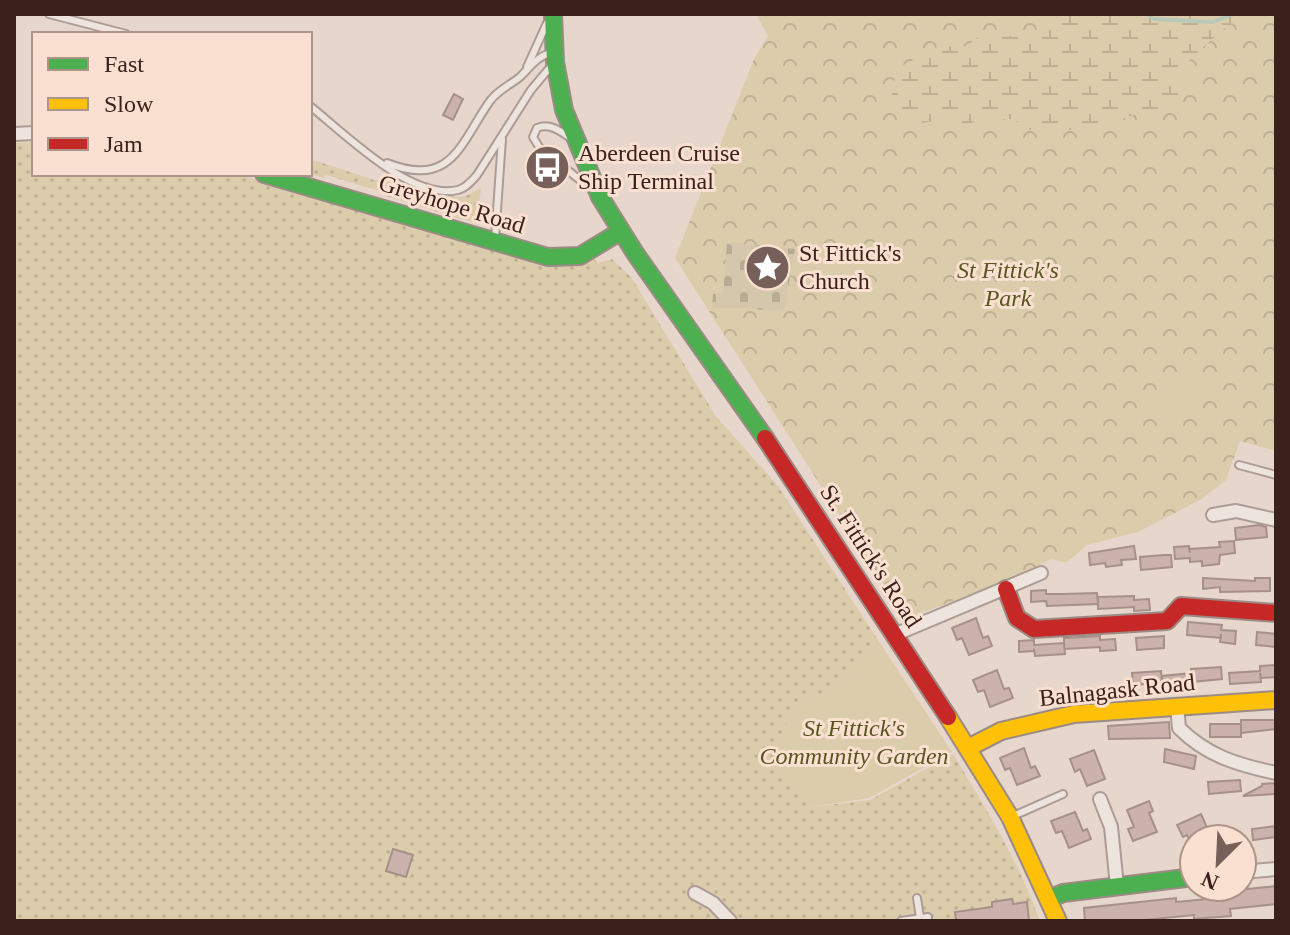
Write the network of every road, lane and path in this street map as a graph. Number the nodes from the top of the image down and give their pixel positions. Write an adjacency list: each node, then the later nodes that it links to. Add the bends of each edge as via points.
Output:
1 (49, 14): 3 (lane)
2 (552, 14): 4 (street, St. Fittick's Road); 5 (lane)
3 (118, 32)
4 (554, 57): 5 (lane, via 540,55); 7 (lane); 8 (street, St. Fittick's Road)
5 (526, 70): 9 (lane, via 492,98 464,146 448,161 410,170)
6 (312, 108): 9 (lane)
7 (503, 135): 9 (lane, via 477,175 457,190 418,184); 13 (lane)
8 (575, 142): 11 (street, St. Fittick's Road); 11 (lane, via 548,126 533,134 539,147)
9 (380, 161)
10 (272, 176): 13 (street, Greyhope Road)
11 (600, 197): 12 (street, St. Fittick's Road)
12 (621, 231): 13 (street, Greyhope Road, via 575,258 546,257); 21 (street, St. Fittick's Road)
13 (495, 242)
14 (1239, 465): 15 (lane)
15 (1276, 475)
16 (1213, 515): 17 (street, via 1236,511)
17 (1276, 520)
18 (1041, 573): 19 (street)
19 (1006, 589): 20 (street, via 1017,618 1034,629 1167,621 1181,606); 21 (street)
20 (1276, 613)
21 (894, 635): 24 (street, St. Fittick's Road)
22 (1276, 700): 23 (street, Balnagask Road)
23 (1177, 706): 24 (street, Balnagask Road, via 1074,714 1001,731); 25 (street, via 1179,728 1201,746 1240,766)
24 (968, 748): 28 (street, St. Fittick's Road)
25 (1276, 773)
26 (1063, 794): 28 (lane)
27 (1100, 799): 30 (street, via 1112,835)
28 (1010, 817): 33 (street, St. Fittick's Road)
29 (1178, 879): 30 (street)
30 (1117, 886): 33 (street)
31 (695, 893): 35 (street)
32 (917, 898): 34 (lane)
33 (1049, 899): 38 (street, St. Fittick's Road)
34 (920, 918): 36 (lane); 37 (lane)
35 (730, 921)
36 (901, 921)
37 (928, 921)
38 (1058, 921)

